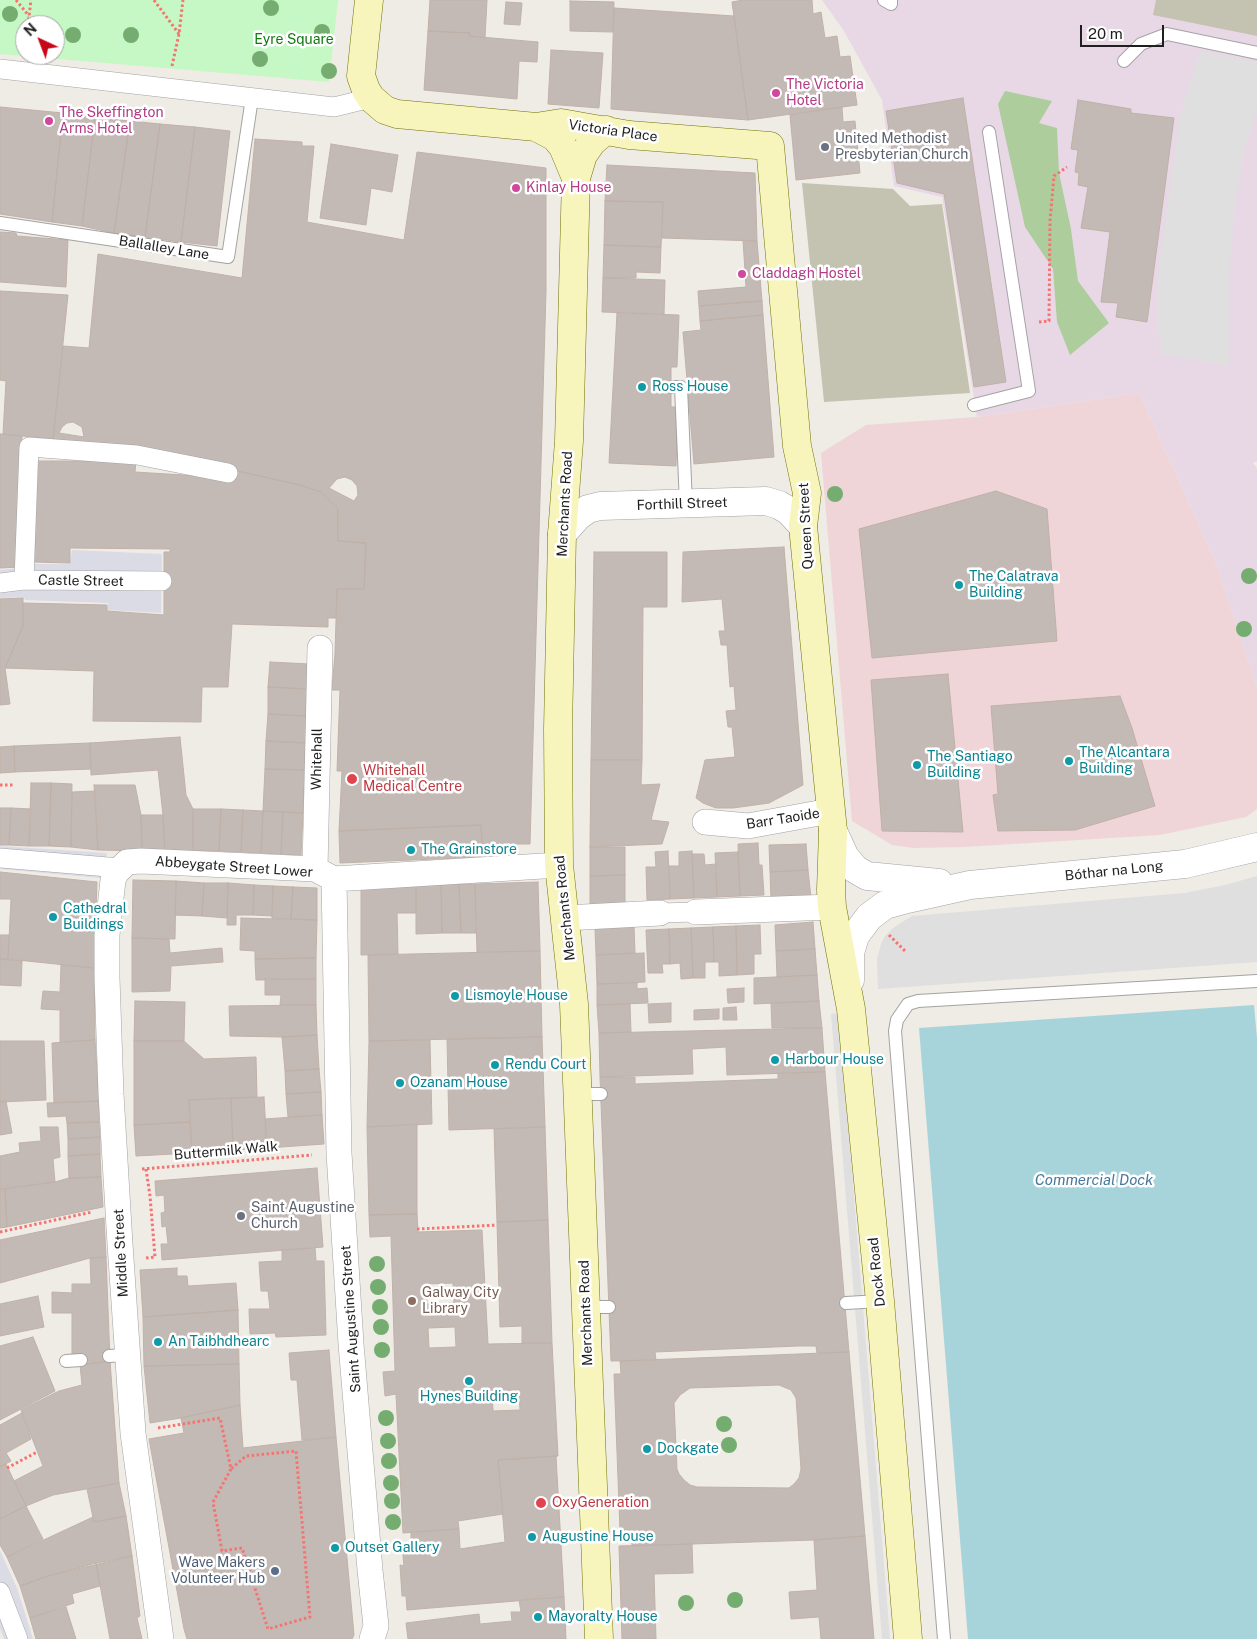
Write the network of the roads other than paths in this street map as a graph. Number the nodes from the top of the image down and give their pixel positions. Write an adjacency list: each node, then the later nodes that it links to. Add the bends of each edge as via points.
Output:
1 (369, 0): 8 (main road, via 361,76)
2 (884, 0): 3 (lane, via 891,4)
3 (891, 0)
4 (1257, 53): 5 (lane, via 1167,34 1141,44)
5 (1124, 61)
6 (0, 69): 7 (street)
7 (252, 98): 8 (street, via 334,107); 14 (lane, Ballalley Lane, via 228,257)
8 (371, 98): 9 (main road, Victoria Place, via 385,110 397,114)
9 (536, 127): 10 (main road, Victoria Place, via 561,123); 13 (main road, Merchants Road, via 555,137 563,147)
10 (606, 130): 12 (main road, Victoria Place, via 629,136); 13 (main road, Merchants Road, via 583,155)
11 (989, 132): 16 (lane, via 1029,392)
12 (770, 146): 19 (main road, Queen Street, via 797,446 807,493)
13 (576, 178): 20 (main road, Merchants Road, via 569,441)
14 (0, 223)
15 (672, 388): 18 (lane, via 681,387)
16 (974, 405)
17 (228, 473): 21 (street, via 137,456 29,446)
18 (686, 504): 19 (street, Forthill Street, via 766,501 789,511); 20 (street, Forthill Street, via 600,506 578,516)
19 (803, 526): 25 (main road, Queen Street)
20 (562, 534): 29 (main road, Merchants Road)
21 (24, 580): 22 (street, Castle Street); 23 (street, Castle Street)
22 (162, 582)
23 (0, 583)
24 (320, 648): 31 (street, Whitehall)
25 (832, 821): 26 (street, Barr Taoide, via 748,826); 32 (street, Bóthar na Long, via 845,857 855,869 868,876); 33 (main road, Queen Street)
26 (705, 822)
27 (1257, 847): 32 (street, Bóthar na Long, via 1184,864)
28 (0, 858): 30 (street, Abbeygate Street Lower)
29 (559, 866): 31 (street, Abbeygate Street Lower); 36 (main road, Merchants Road)
30 (120, 868): 31 (street, Abbeygate Street Lower, via 127,862 141,861); 45 (street, Middle Street, via 113,880 107,935 118,1207 118,1355 133,1433)
31 (324, 874): 46 (street, Saint Augustine Street, via 353,1361 376,1626)
32 (970, 885): 38 (street, Bóthar na Long, via 907,899 885,906 869,917 855,936 850,953)
33 (832, 907): 34 (street); 38 (main road, Dock Road)
34 (696, 912): 35 (street)
35 (660, 913): 36 (street)
36 (565, 918): 47 (main road, Merchants Road, via 574,1004 590,1094 597,1307)
37 (1257, 981): 49 (lane, via 918,1000 908,1004 897,1020 896,1041)
38 (851, 1009): 39 (main road, Dock Road)
39 (880, 1301): 40 (lane); 48 (main road, Dock Road)
40 (846, 1303)
41 (82, 1360): 42 (lane)
42 (66, 1361)
43 (0, 1592): 44 (street)
44 (18, 1639)
45 (161, 1639)
46 (372, 1639)
47 (599, 1639)
48 (908, 1639)
49 (944, 1639)

